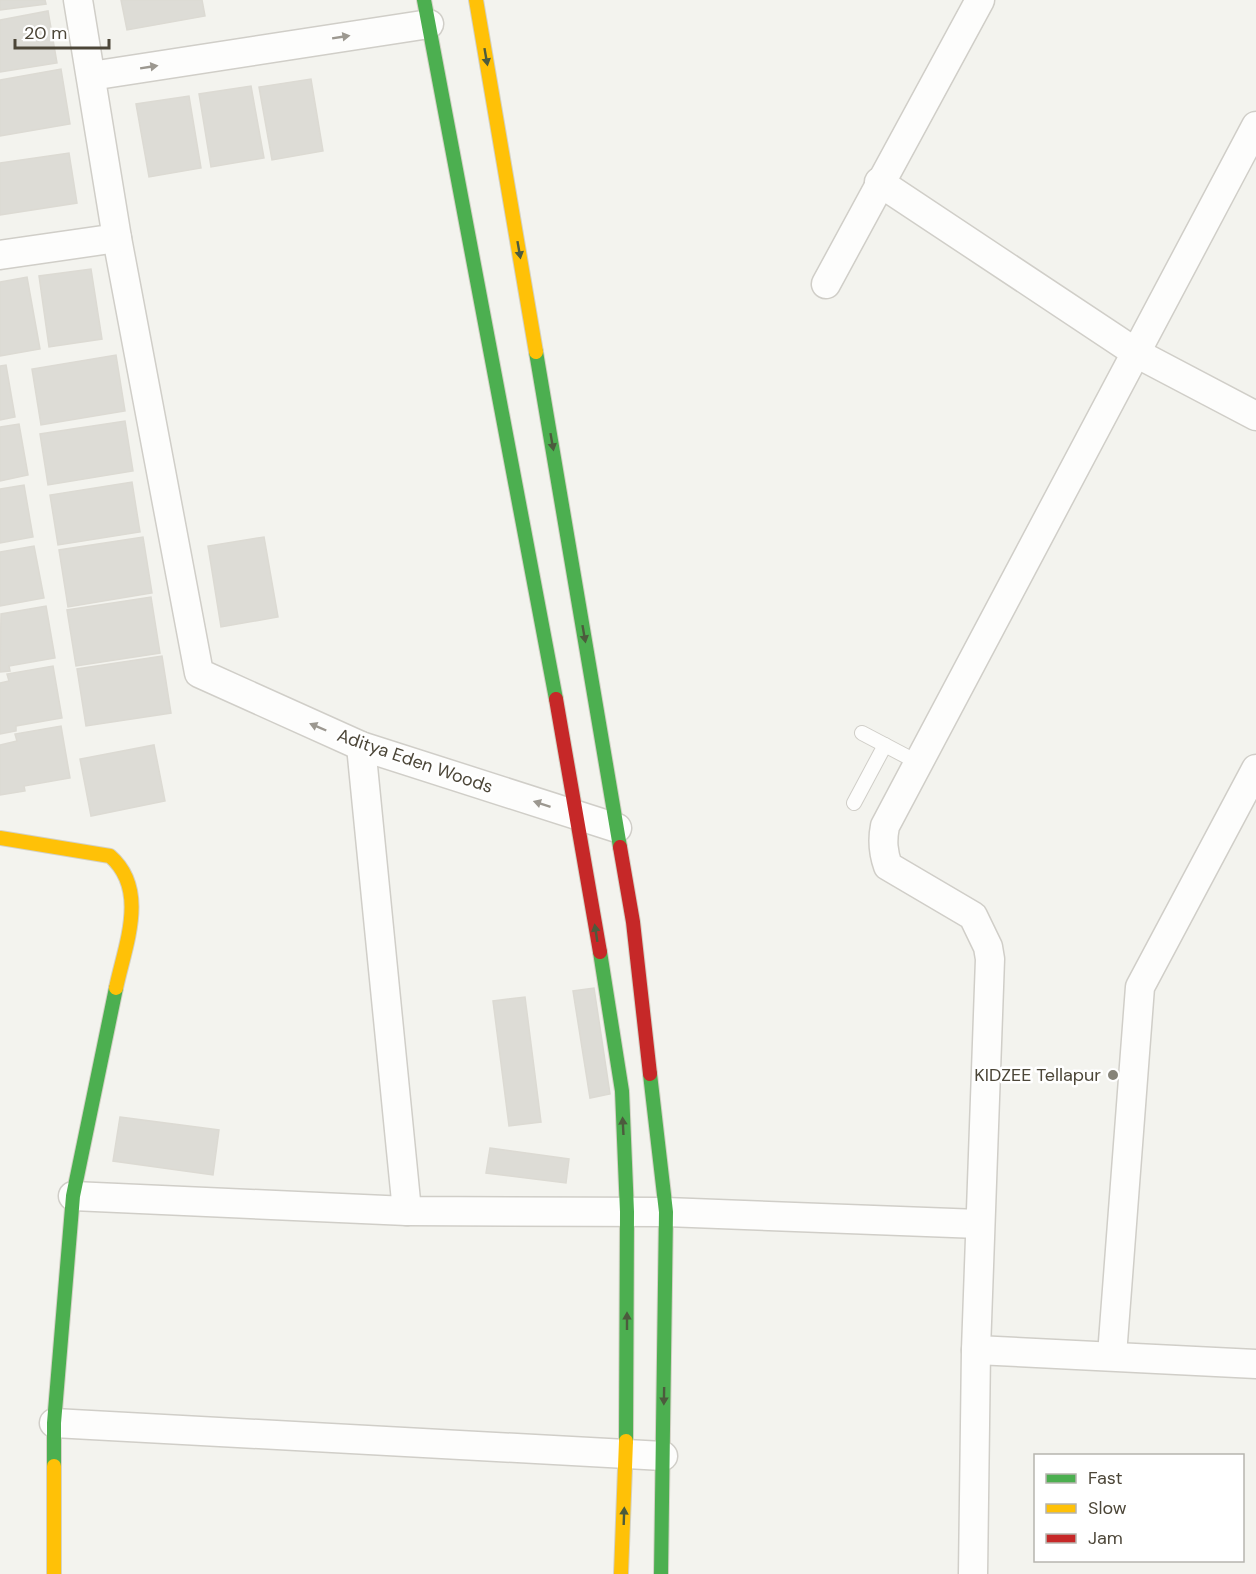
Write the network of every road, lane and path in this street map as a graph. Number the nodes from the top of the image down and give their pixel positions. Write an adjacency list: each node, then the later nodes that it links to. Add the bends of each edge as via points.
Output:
1 (78, 0): 5 (street)
2 (476, 0): 20 (street, one-way to 20)
3 (980, 0): 7 (street)
4 (426, 12): 5 (street, one-way to 4); 19 (street)
5 (91, 76): 8 (street)
6 (1256, 126): 11 (street)
7 (879, 182): 10 (street); 11 (street)
8 (117, 238): 9 (street); 15 (street, Aditya Eden Woods, one-way to 8, via 199,673)
9 (0, 255)
10 (826, 284)
11 (1138, 354): 12 (street); 16 (street)
12 (1256, 416)
13 (862, 733): 14 (lane)
14 (885, 745): 16 (lane); 18 (lane)
15 (361, 746): 19 (street, Aditya Eden Woods, one-way to 15); 23 (street)
16 (919, 763): 26 (street, via 885,826 883,851 888,866 974,916 988,947)
17 (1256, 769): 28 (street, via 1140,987)
18 (854, 803)
19 (578, 815): 20 (street, Aditya Eden Woods); 24 (street, one-way to 19, via 622,1091)
20 (617, 828): 25 (street, via 633,922)
21 (0, 838): 22 (street, via 110,856 123,866 131,887 133,909)
22 (73, 1196): 23 (street); 30 (street)
23 (407, 1212): 24 (street)
24 (627, 1212): 25 (street); 31 (street, one-way to 24)
25 (666, 1212): 26 (street); 32 (street, one-way to 32)
26 (980, 1224): 27 (street)
27 (976, 1350): 28 (street); 36 (street)
28 (1112, 1355): 29 (street)
29 (1256, 1364)
30 (54, 1423): 31 (street); 33 (street)
31 (626, 1454): 32 (street); 34 (street, one-way to 31)
32 (663, 1456): 35 (street)
33 (54, 1574)
34 (621, 1574)
35 (661, 1574)
36 (973, 1574)

